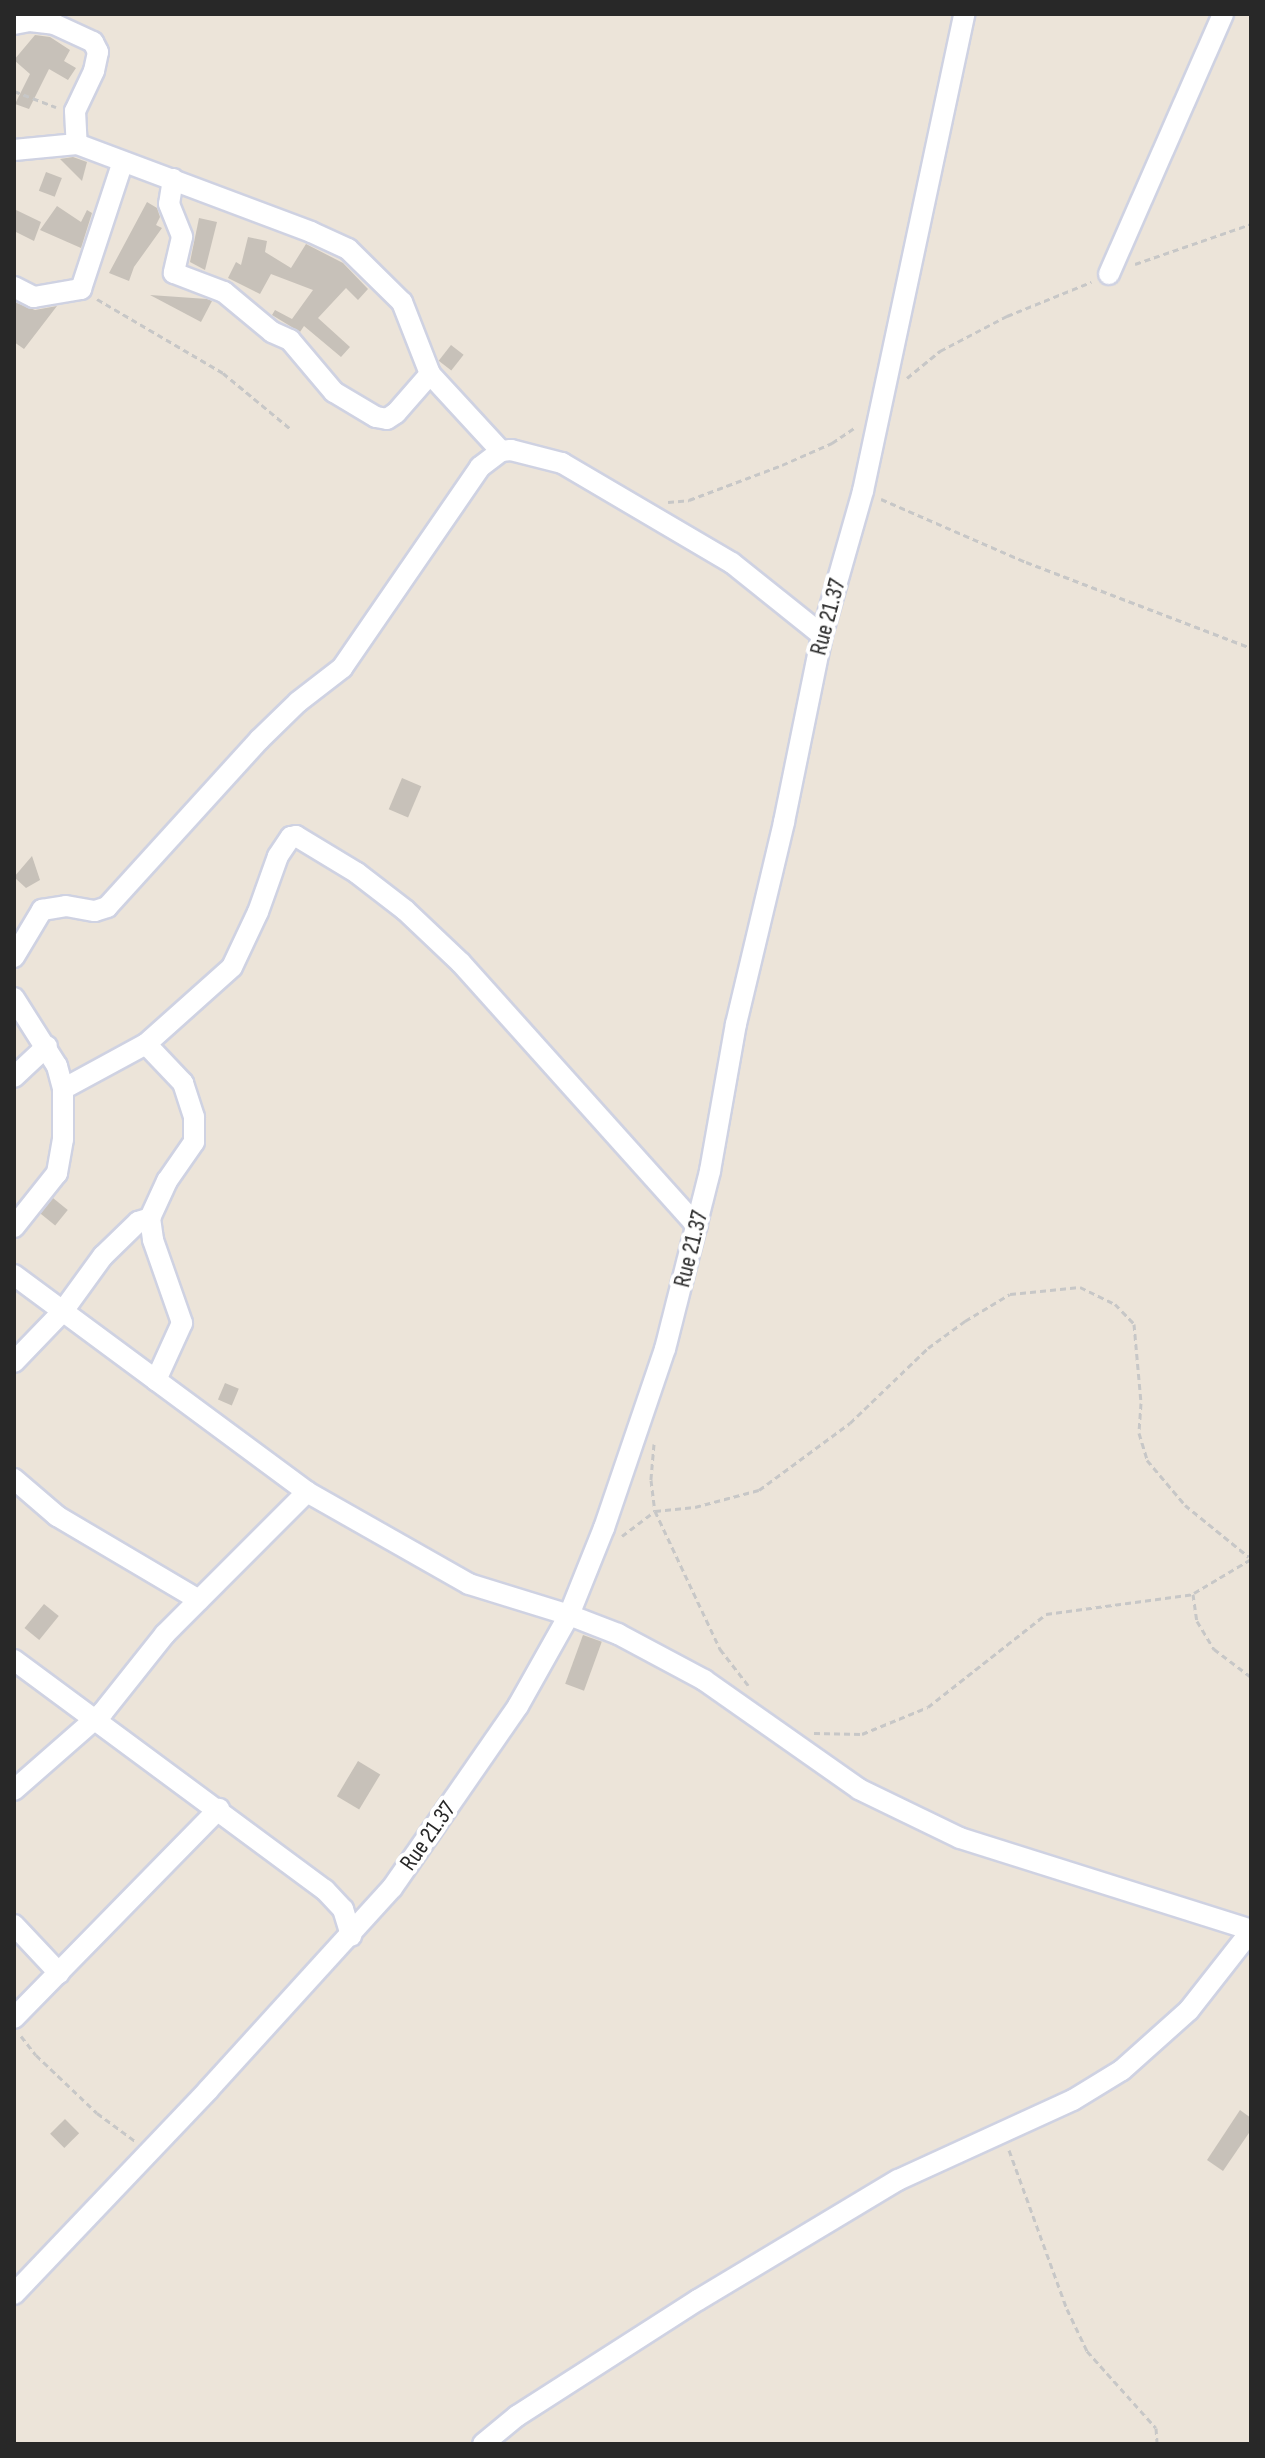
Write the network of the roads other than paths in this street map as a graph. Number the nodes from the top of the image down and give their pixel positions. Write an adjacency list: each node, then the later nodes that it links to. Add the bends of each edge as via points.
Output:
1 (964, 14): 13 (street, Rue 21.37, via 863,491)
2 (1223, 14): 9 (street)
3 (70, 20): 4 (street); 5 (street, via 98,52 75,111)
4 (14, 24)
5 (77, 144): 6 (street); 7 (street)
6 (14, 150)
7 (122, 164): 8 (street); 10 (street, via 81,289 34,297)
8 (173, 179): 11 (street, via 348,249 402,302); 11 (street, via 169,204 182,237 174,273 224,292 272,332 290,340 334,392 376,417 387,419 396,413)
9 (1109, 274)
10 (14, 287)
11 (430, 374): 12 (street)
12 (501, 451): 13 (street, via 562,463 636,505 732,563); 14 (street, via 480,467 342,668 259,740 107,907 42,910)
13 (822, 635): 21 (street, Rue 21.37)
14 (14, 957)
15 (14, 998): 17 (street)
16 (146, 1044): 19 (street); 20 (street, via 183,1083 194,1117 194,1142); 21 (street, via 232,967 278,856 296,836 357,873 461,963)
17 (47, 1046): 18 (street); 19 (street)
18 (14, 1077)
19 (63, 1089): 22 (street, via 57,1173)
20 (150, 1218): 24 (street, via 138,1222 103,1256); 26 (street, via 182,1323)
21 (697, 1226): 30 (street, Rue 21.37, via 665,1349)
22 (14, 1227)
23 (14, 1275): 24 (street)
24 (63, 1311): 25 (street); 26 (street)
25 (14, 1362)
26 (156, 1380): 28 (street)
27 (14, 1479): 29 (street, via 57,1516)
28 (307, 1492): 29 (street); 30 (street, via 469,1584)
29 (199, 1600): 32 (street)
30 (569, 1615): 36 (street, via 618,1634 704,1680 859,1789 960,1838); 37 (street, Rue 21.37, via 518,1706 460,1792)
31 (14, 1660): 32 (street)
32 (95, 1720): 33 (street); 34 (street)
33 (14, 1790)
34 (219, 1809): 37 (street, via 325,1890 343,1909); 38 (street)
35 (14, 1925): 38 (street)
36 (1251, 1931): 41 (street, via 1189,2010 1122,2070 1073,2100 898,2180 698,2300 517,2416)
37 (351, 1936): 40 (street, Rue 21.37)
38 (59, 1973): 39 (street)
39 (15, 2017)
40 (14, 2294)
41 (483, 2444)

